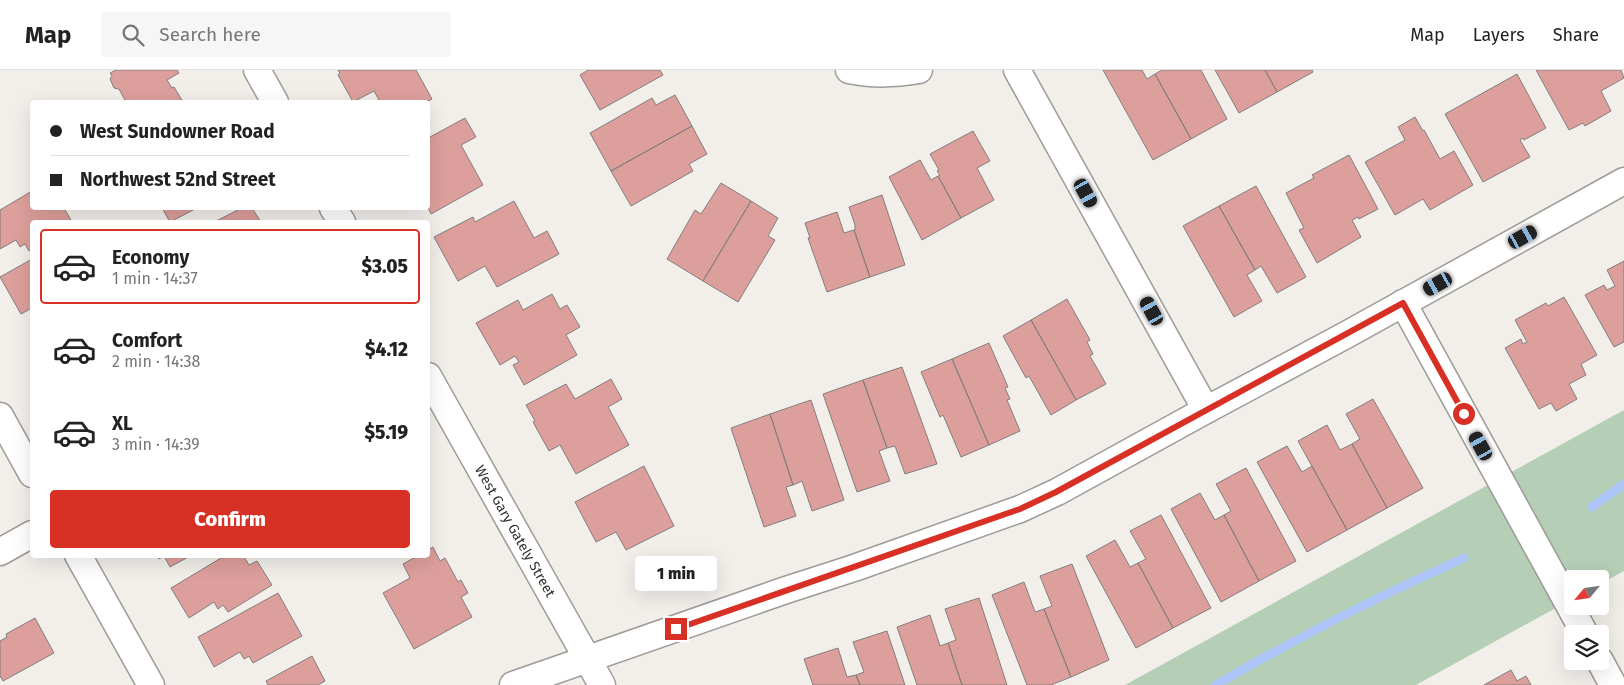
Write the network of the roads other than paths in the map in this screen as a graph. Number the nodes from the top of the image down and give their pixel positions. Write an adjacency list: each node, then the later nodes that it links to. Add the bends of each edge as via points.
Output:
1 (257, 70): 5 (street)
2 (849, 70): 3 (street, via 885,74)
3 (919, 70)
4 (1017, 70): 9 (street)
5 (274, 100)
6 (1624, 181): 7 (street)
7 (1403, 303): 9 (street); 15 (street)
8 (430, 380): 16 (street, West Gary Gately Street)
9 (1206, 410): 16 (street, via 1020,509)
10 (0, 416): 11 (street)
11 (30, 470)
12 (30, 535): 13 (street)
13 (0, 552)
14 (80, 558): 18 (street)
15 (1579, 625)
16 (586, 660): 19 (street); 20 (street, West Gary Gately Street)
17 (1605, 670): 21 (street)
18 (151, 685)
19 (513, 685)
20 (602, 685)
21 (1613, 685)

